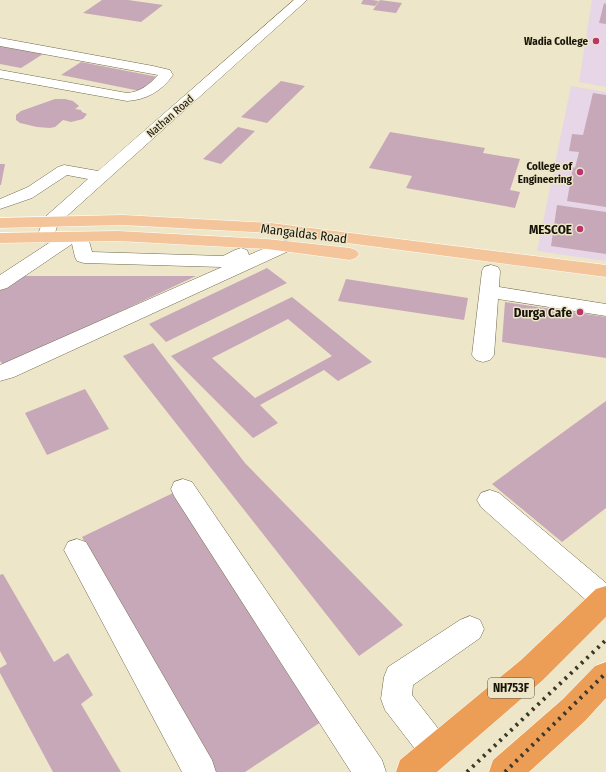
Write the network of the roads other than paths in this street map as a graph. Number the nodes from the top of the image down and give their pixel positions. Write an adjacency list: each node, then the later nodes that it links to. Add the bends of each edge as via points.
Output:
1 (301, 0): 5 (street, Nathan Road)
2 (0, 42): 4 (street, via 165,73 166,75)
3 (0, 74): 4 (street, via 127,97 141,96)
4 (148, 92): 5 (street)
5 (177, 98): 6 (street, Nathan Road)
6 (101, 177): 7 (street, via 64,170 41,187 16,200); 9 (street, Nathan Road)
7 (0, 204)
8 (0, 223): 9 (main road, Mangaldas Road)
9 (48, 230): 10 (main road, Mangaldas Road); 11 (main road, Mangaldas Road); 15 (main road, Mangaldas Road, via 123,220 271,228)
10 (75, 237): 12 (street, via 84,257 226,262); 16 (street)
11 (0, 238)
12 (262, 243): 13 (main road, Mangaldas Road)
13 (285, 246): 14 (main road, Mangaldas Road); 21 (street)
14 (491, 271): 17 (main road, Mangaldas Road); 18 (street)
15 (606, 272)
16 (0, 284)
17 (606, 285)
18 (489, 292): 19 (street); 20 (street)
19 (606, 310)
20 (483, 355)
21 (0, 373)
22 (183, 489): 30 (street)
23 (490, 500): 25 (street)
24 (77, 550): 29 (street)
25 (606, 599): 28 (highway, NH753F, via 532,670)
26 (470, 628): 28 (street, via 398,677 396,699)
27 (606, 676): 32 (highway, via 574,710)
28 (436, 752): 31 (highway, NH753F)
29 (200, 772)
30 (370, 772)
31 (412, 772)
32 (505, 772)

